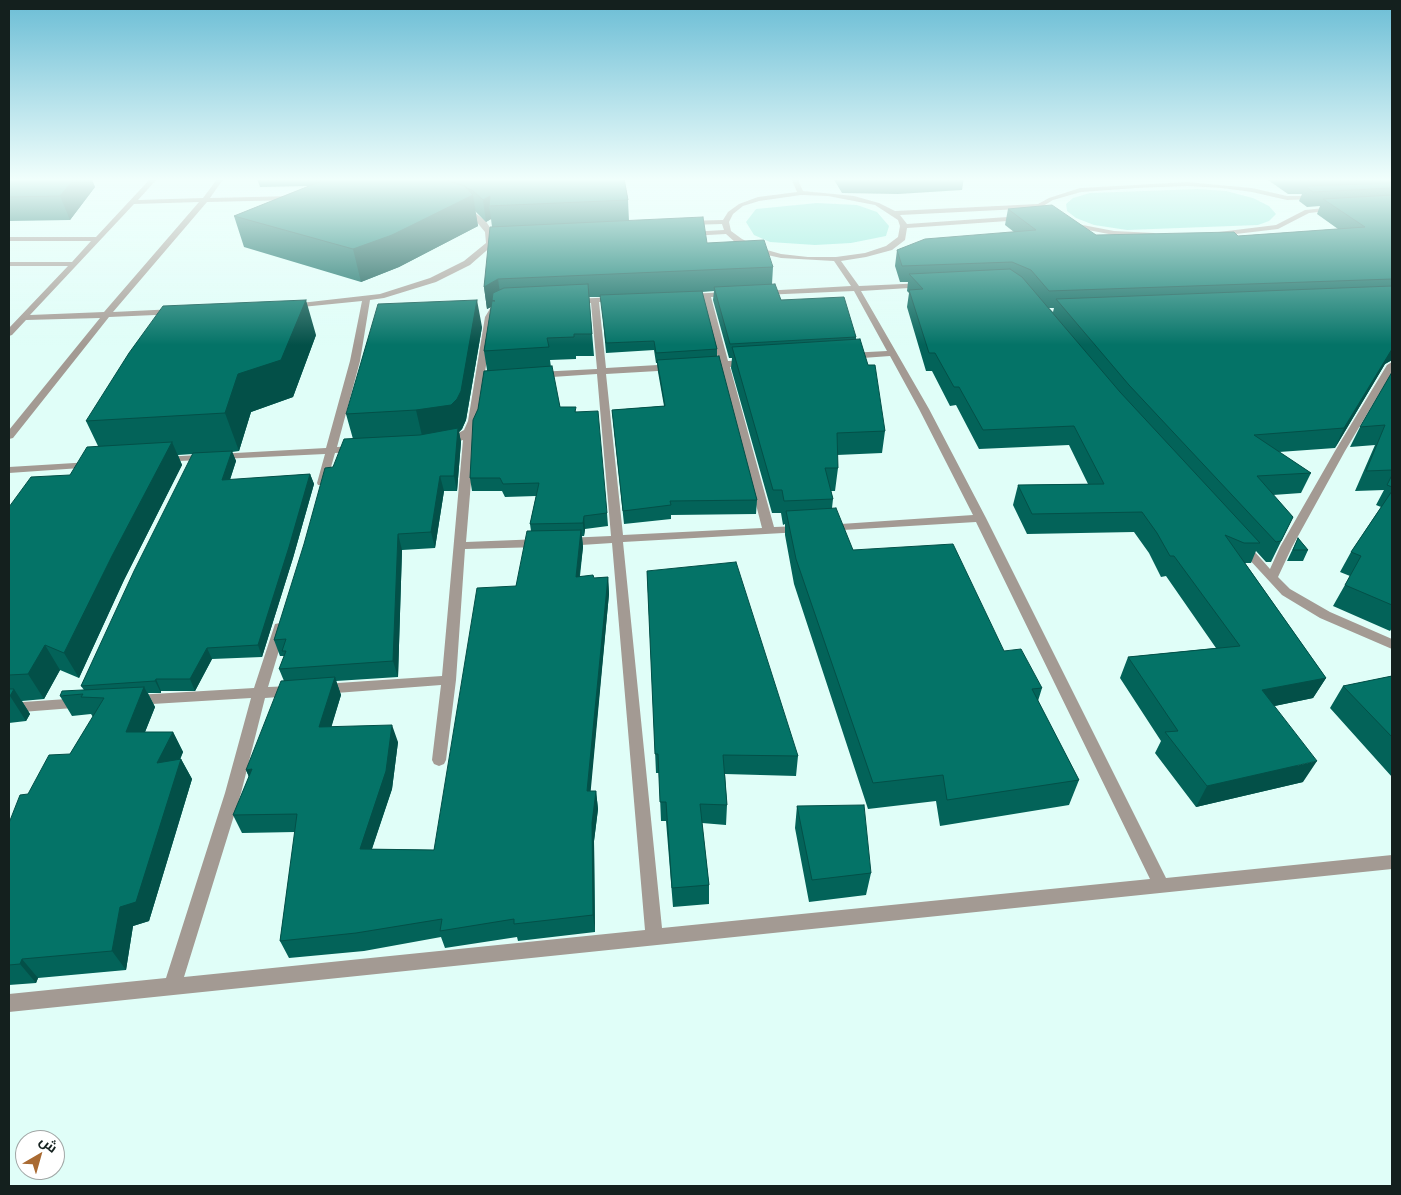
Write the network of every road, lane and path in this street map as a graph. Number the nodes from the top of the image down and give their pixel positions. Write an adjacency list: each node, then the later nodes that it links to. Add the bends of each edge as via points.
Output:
1 (103, 234): 11 (street)
2 (176, 234): 28 (street)
3 (489, 234): 13 (street)
4 (678, 234): 5 (street)
5 (684, 234)
6 (730, 234): 14 (street, via 757,250 781,256)
7 (903, 234): 14 (street, via 889,248 866,256)
8 (1132, 234): 9 (street)
9 (1160, 235)
10 (9, 239): 11 (street)
11 (98, 239): 16 (street)
12 (500, 243): 13 (street)
13 (490, 244): 22 (street, via 467,263 433,280)
14 (836, 259): 18 (street)
15 (9, 264): 16 (street)
16 (74, 264): 29 (street)
17 (932, 284): 18 (street)
18 (856, 288): 19 (street); 31 (street)
19 (706, 295): 20 (street); 34 (street)
20 (678, 296)
21 (632, 298): 23 (street)
22 (366, 299): 26 (street); 43 (street, via 355,361)
23 (595, 300): 24 (street); 36 (street)
24 (566, 301)
25 (508, 304): 39 (street, via 490,312 485,378)
26 (286, 306)
27 (183, 312): 28 (street)
28 (106, 315): 29 (street); 40 (street)
29 (23, 318): 30 (street)
30 (9, 333)
31 (893, 353): 32 (street); 48 (street)
32 (843, 356)
33 (755, 362): 34 (street)
34 (725, 364): 36 (street); 49 (street)
35 (1392, 365): 38 (street)
36 (602, 371): 37 (street); 50 (street)
37 (527, 375)
38 (1388, 383): 53 (street, via 1340,451)
39 (468, 432): 41 (street, via 460,438); 52 (street)
40 (9, 436)
41 (438, 444)
42 (366, 448): 43 (street)
43 (330, 450): 44 (street, via 190,463); 47 (street)
44 (155, 461)
45 (99, 464): 46 (street)
46 (9, 470)
47 (318, 495)
48 (980, 518): 49 (street); 63 (street)
49 (769, 531): 50 (street)
50 (617, 540): 52 (street); 64 (street)
51 (1238, 541): 53 (street)
52 (459, 546): 56 (street)
53 (1272, 578): 55 (street, via 1286,592 1316,611)
54 (284, 613): 57 (street)
55 (1392, 644)
56 (449, 680): 57 (street); 61 (street)
57 (259, 694): 58 (street); 65 (street, via 233,793)
58 (124, 701)
59 (95, 702): 60 (street, via 78,699)
60 (9, 708)
61 (439, 760)
62 (1392, 862): 63 (street)
63 (1161, 884): 64 (street)
64 (654, 937): 65 (street)
65 (172, 987): 66 (street)
66 (9, 1003)

